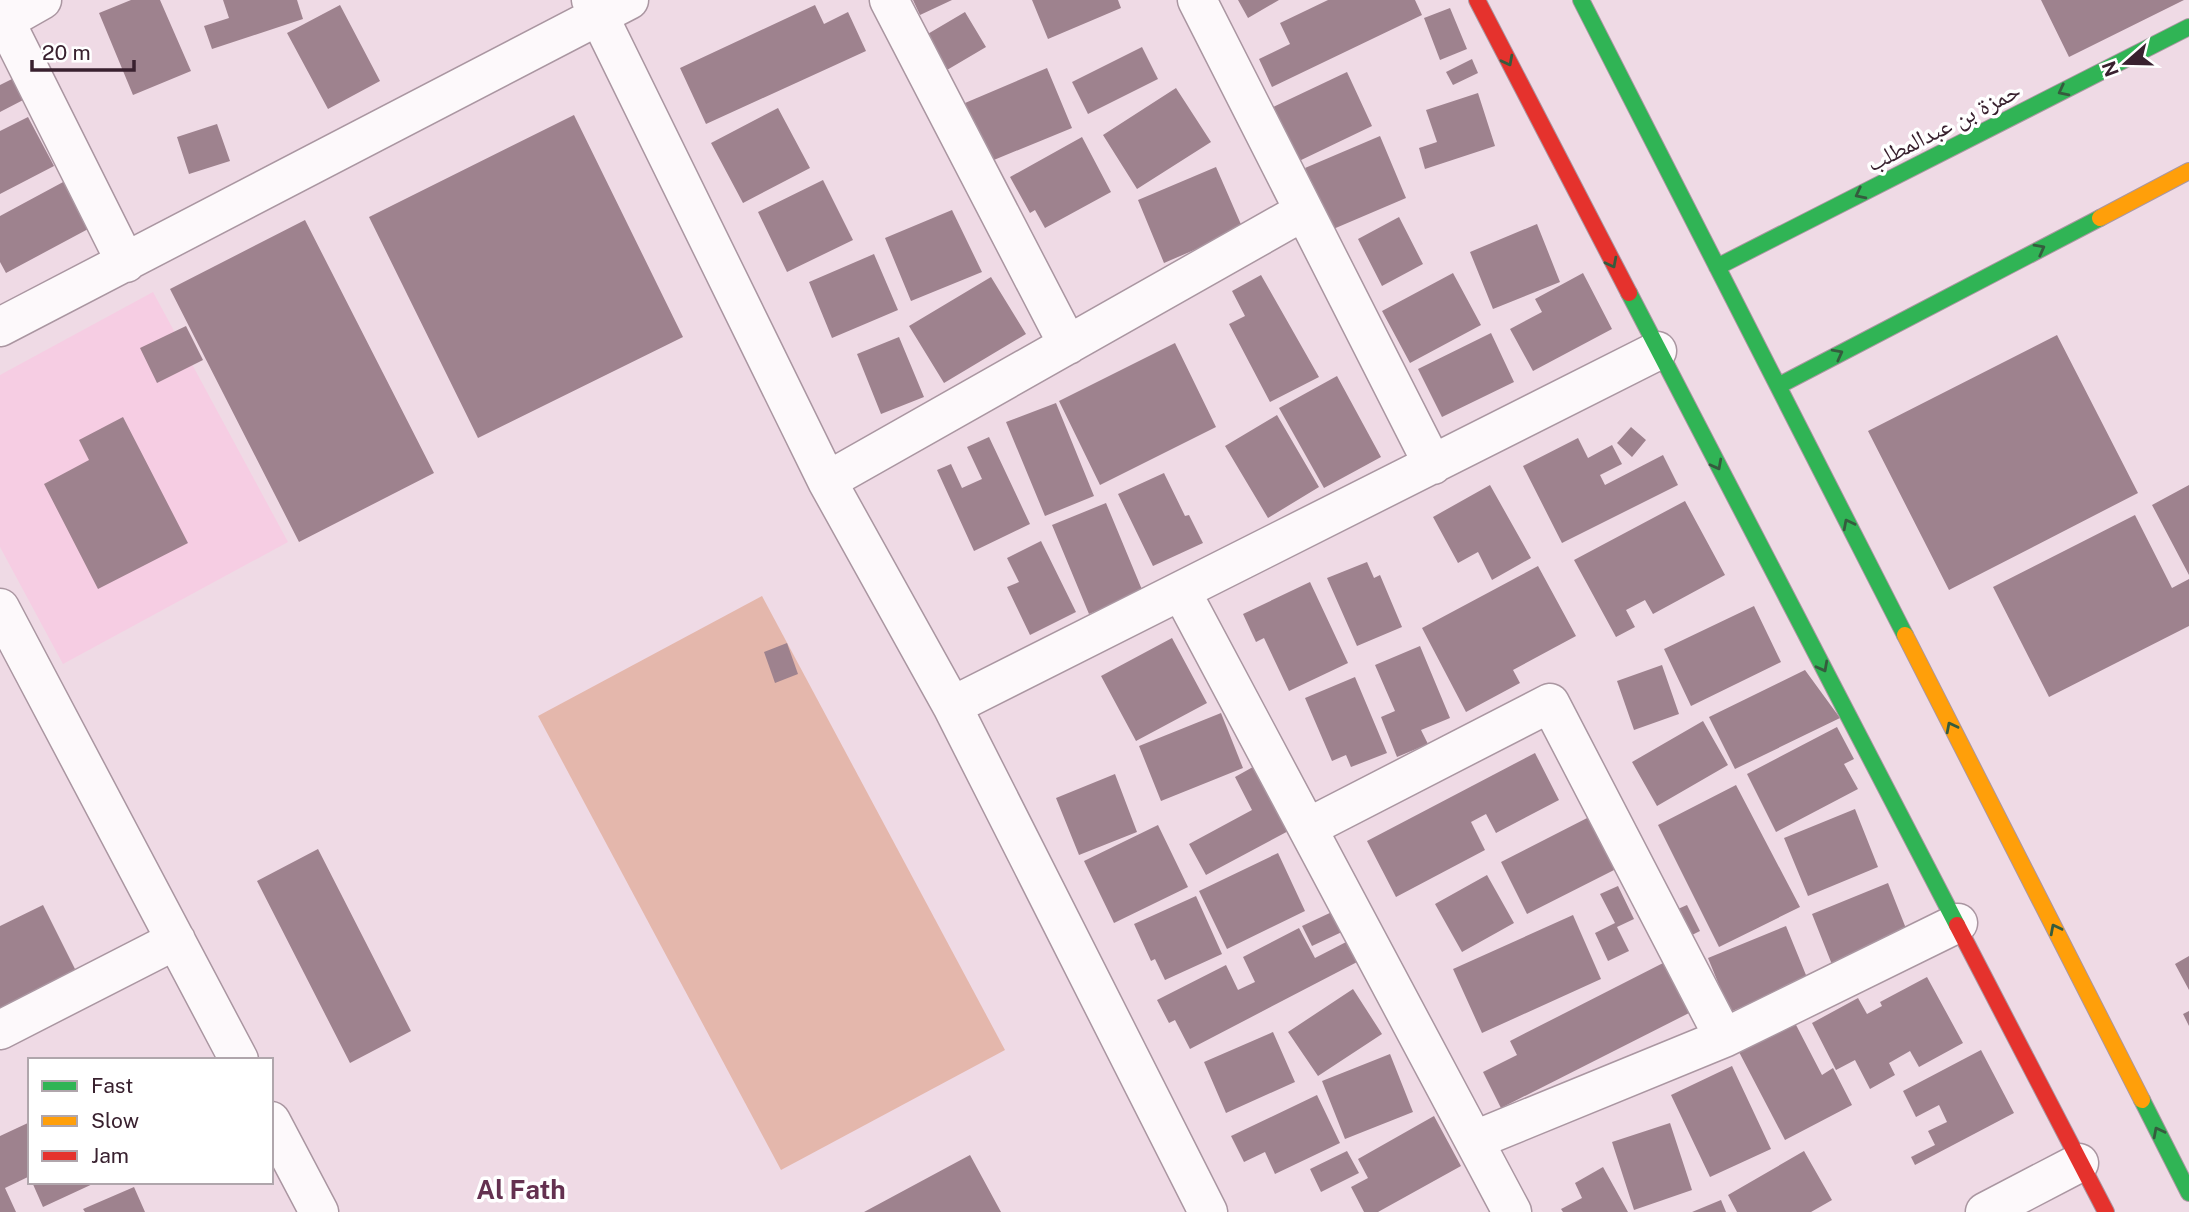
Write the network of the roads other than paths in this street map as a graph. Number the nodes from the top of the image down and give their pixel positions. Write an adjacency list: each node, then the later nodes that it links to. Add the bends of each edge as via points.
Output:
1 (42, 0): 7 (street)
2 (889, 0): 14 (street)
3 (1196, 0): 10 (street)
4 (1477, 0): 15 (street, one-way to 15)
5 (1581, 0): 12 (street)
6 (606, 5): 11 (street); 18 (street)
7 (3, 15): 11 (street)
8 (2189, 27): 12 (street, حمزة بن عبدالمطلب, one-way to 12)
9 (2189, 171): 16 (street, one-way to 9)
10 (1304, 211): 14 (street); 17 (street)
11 (126, 263): 13 (street)
12 (1717, 267): 16 (street)
13 (0, 327)
14 (1069, 345): 18 (street)
15 (1657, 351): 17 (street); 23 (street, one-way to 23)
16 (1778, 386): 31 (street, one-way to 16)
17 (1433, 465): 19 (street)
18 (827, 481): 21 (street)
19 (1181, 590): 21 (street); 22 (street)
20 (0, 608): 24 (street)
21 (952, 706): 33 (street)
22 (1309, 827): 26 (street, via 1550,703); 29 (street)
23 (1958, 923): 26 (street); 30 (street)
24 (176, 940): 25 (street); 27 (street)
25 (0, 1030)
26 (1724, 1038): 29 (street)
27 (238, 1058)
28 (273, 1125): 32 (street)
29 (1475, 1140): 34 (street)
30 (2079, 1164): 35 (street); 36 (street)
31 (2189, 1193)
32 (312, 1210)
33 (1208, 1212)
34 (1512, 1212)
35 (1985, 1212)
36 (2106, 1212)

